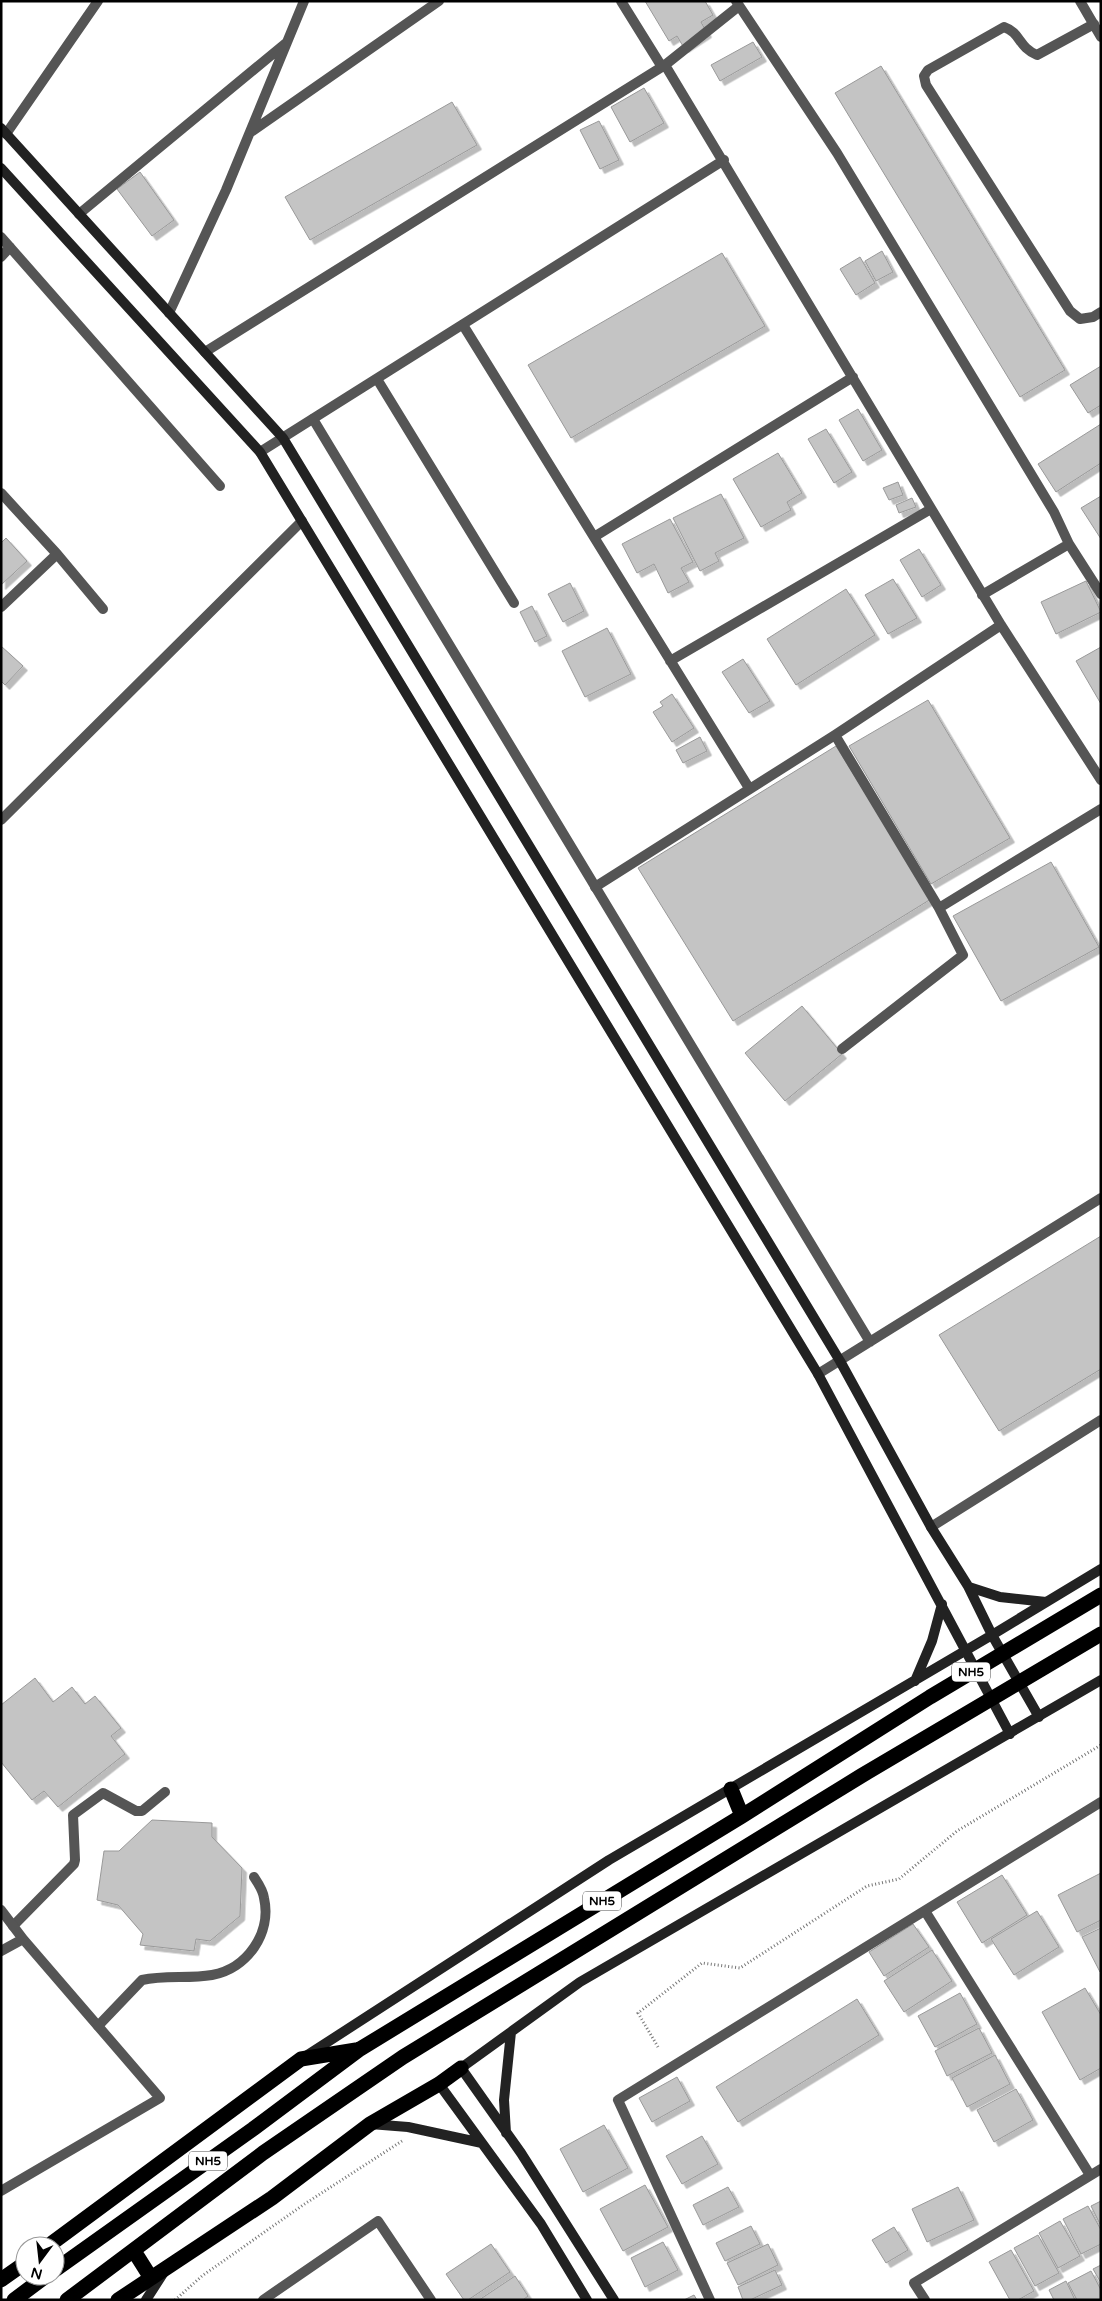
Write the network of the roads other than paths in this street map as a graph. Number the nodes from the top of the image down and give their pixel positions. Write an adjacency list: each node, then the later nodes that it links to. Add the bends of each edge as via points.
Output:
1 (98, 1): 11 (street)
2 (304, 1): 9 (street)
3 (439, 1): 12 (street)
4 (622, 1): 10 (street)
5 (1080, 1): 7 (street)
6 (738, 4): 10 (street); 33 (street, via 837,154 1054,512)
7 (1094, 24): 8 (street); 19 (street, via 1037,55 1026,51 1012,30 1004,27 928,70 924,76 926,85 1070,311 1080,318 1093,317)
8 (1101, 37)
9 (288, 41): 12 (street); 15 (street)
10 (664, 66): 13 (street); 22 (street)
11 (4, 131): 15 (street)
12 (250, 133): 20 (street)
13 (724, 160): 21 (street); 23 (street)
14 (1, 168): 27 (street)
15 (79, 214): 20 (street)
16 (1, 237): 17 (street)
17 (10, 247): 18 (street); 28 (street)
18 (1, 257)
19 (1101, 312)
20 (169, 313): 22 (street)
21 (463, 325): 24 (street); 32 (street)
22 (205, 352): 26 (street)
23 (853, 377): 30 (street); 32 (street)
24 (377, 379): 25 (street); 37 (street)
25 (313, 419): 26 (street); 47 (street)
26 (283, 438): 27 (street); 52 (street)
27 (260, 452): 31 (street)
28 (220, 486)
29 (1, 493): 34 (street)
30 (931, 509): 36 (street); 41 (street)
31 (302, 521): 46 (street); 53 (street)
32 (594, 537): 41 (street)
33 (1069, 544): 35 (street); 36 (street)
34 (57, 554): 38 (street); 39 (street)
35 (1101, 594)
36 (982, 595): 40 (street)
37 (514, 603)
38 (1, 607)
39 (103, 609)
40 (1000, 625): 42 (street); 43 (street)
41 (670, 661): 44 (street)
42 (835, 735): 44 (street); 48 (street)
43 (1101, 780)
44 (749, 788): 47 (street)
45 (1101, 809): 48 (street)
46 (1, 820)
47 (595, 887): 51 (street)
48 (939, 908): 49 (street, via 963,954)
49 (842, 1049)
50 (1101, 1198): 51 (street)
51 (870, 1342): 52 (street)
52 (840, 1361): 53 (street); 55 (street)
53 (818, 1374): 60 (street)
54 (1101, 1420): 55 (street)
55 (931, 1527): 57 (street)
56 (1101, 1568): 59 (street)
57 (969, 1587): 59 (street, via 1000,1597); 62 (street)
58 (1101, 1595): 71 (highway, NH5)
59 (1046, 1602): 62 (street)
60 (942, 1604): 63 (street); 65 (street, via 932,1641)
61 (1101, 1634): 91 (highway, NH5, via 403,2057 263,2153)
62 (992, 1635): 63 (street); 66 (street)
63 (965, 1651): 65 (street); 67 (street)
64 (1101, 1680): 66 (street)
65 (914, 1681): 68 (street)
66 (1039, 1717): 67 (street)
67 (1010, 1734): 79 (street, via 580,1982)
68 (731, 1789): 71 (highway); 81 (street, via 609,1860)
69 (165, 1792): 75 (street, via 142,1811 103,1793 75,1812 72,1819 74,1864)
70 (1101, 1802): 74 (street)
71 (742, 1816): 80 (highway, NH5)
72 (254, 1877): 78 (street, via 264,1896 265,1929 242,1962 228,1971 211,1975 142,1980)
73 (1, 1910): 75 (street)
74 (925, 1911): 88 (street); 106 (street, via 618,2100)
75 (13, 1926): 76 (street)
76 (23, 1939): 77 (street); 78 (street)
77 (1, 1951)
78 (98, 2026): 89 (street, via 160,2098)
79 (511, 2032): 82 (street); 85 (street, via 504,2100)
80 (360, 2049): 81 (highway); 92 (highway, NH5)
81 (301, 2059): 90 (highway)
82 (461, 2068): 83 (highway); 85 (street)
83 (439, 2084): 84 (highway); 86 (street)
84 (370, 2124): 86 (street, via 408,2127); 93 (highway, via 272,2198)
85 (506, 2134): 105 (street)
86 (482, 2144): 104 (street, via 541,2224)
87 (1101, 2169): 88 (street)
88 (1090, 2176): 107 (street, via 914,2283)
89 (1, 2190)
90 (62, 2236)
91 (134, 2251): 95 (highway); 99 (highway, NH5)
92 (65, 2263)
93 (167, 2267): 95 (highway); 101 (street)
94 (15, 2270): 96 (highway)
95 (151, 2278): 100 (highway)
96 (1, 2280)
97 (33, 2286): 98 (highway)
98 (14, 2300)
99 (67, 2300)
100 (118, 2300)
101 (146, 2300)
102 (263, 2300): 103 (street, via 378,2221)
103 (431, 2300)
104 (587, 2300)
105 (614, 2300)
106 (710, 2300)
107 (925, 2300)

